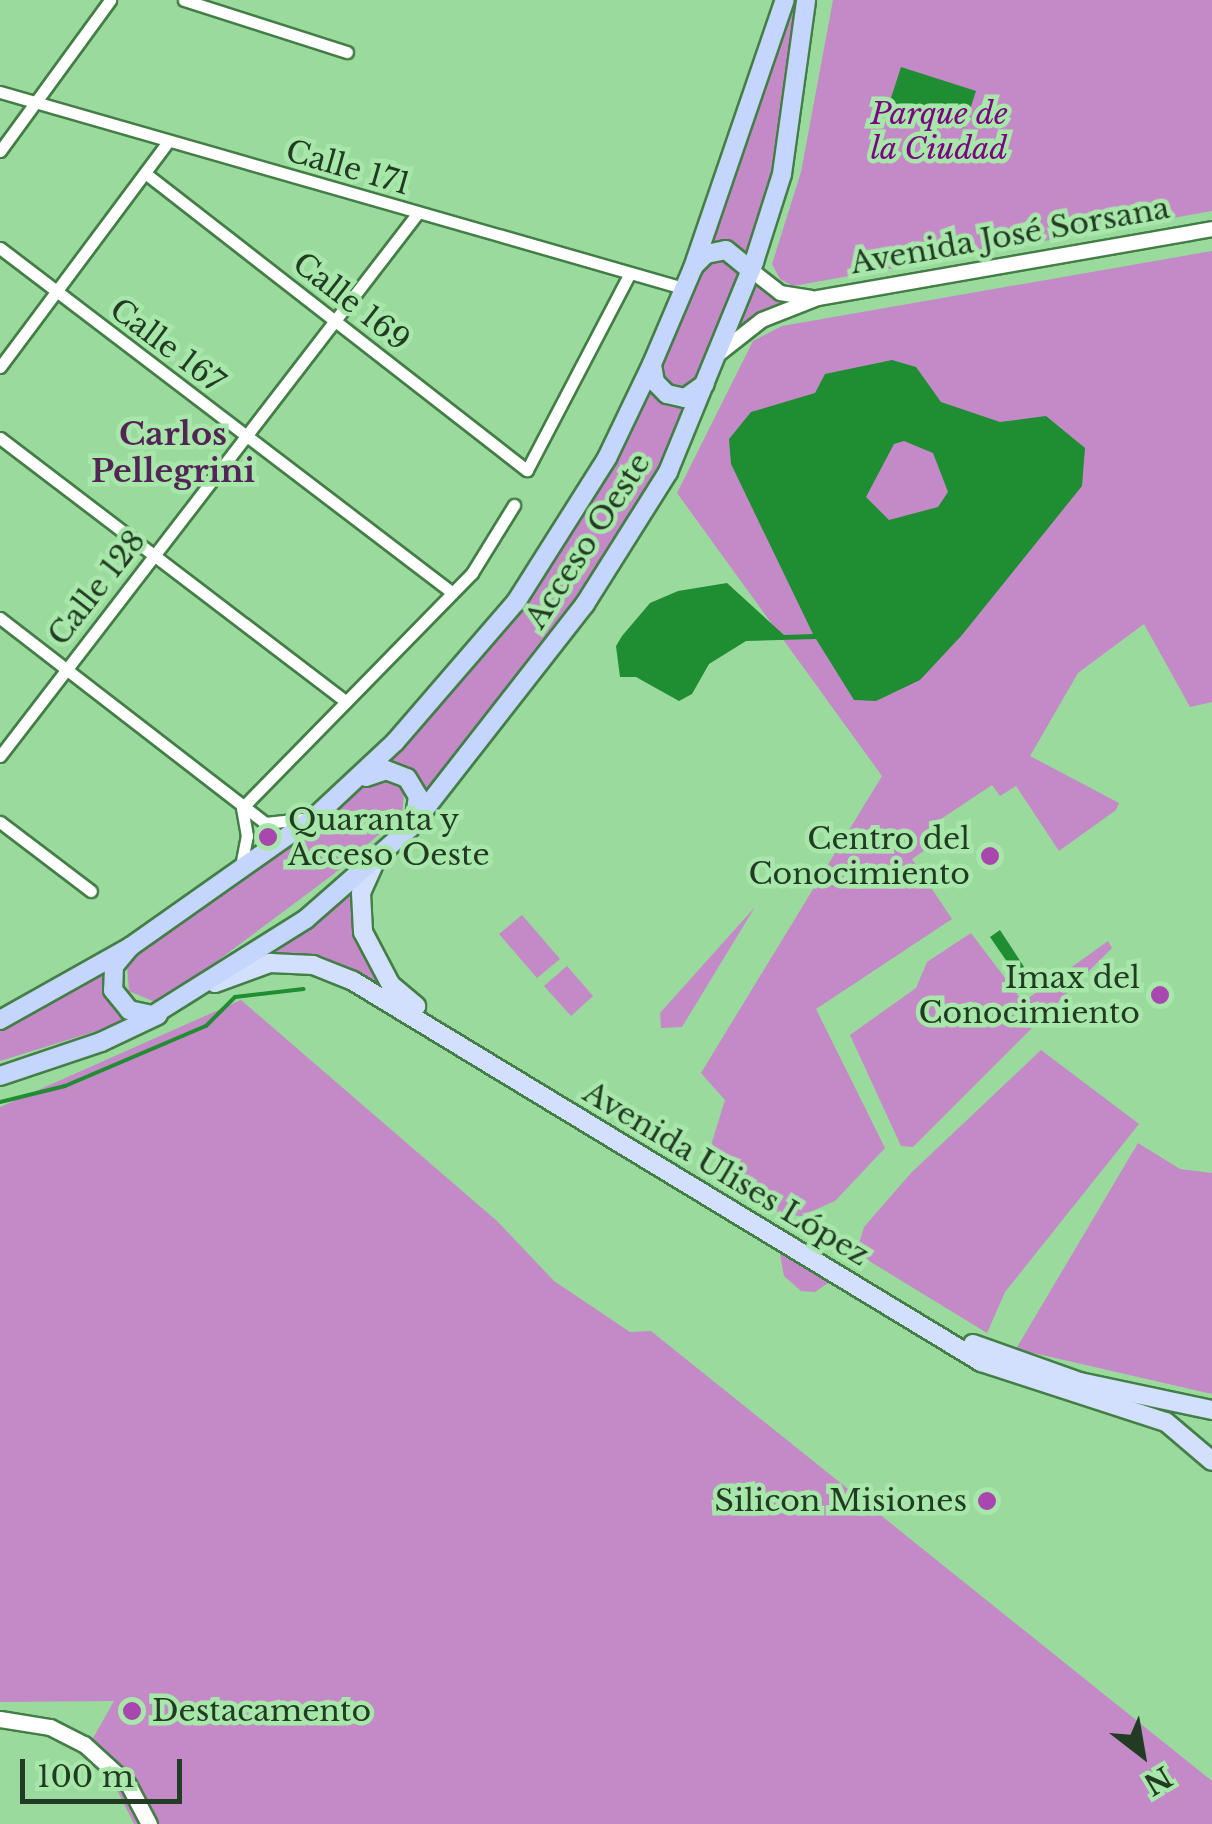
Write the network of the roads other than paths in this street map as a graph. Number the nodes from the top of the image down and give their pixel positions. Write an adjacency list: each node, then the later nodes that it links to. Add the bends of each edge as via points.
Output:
1 (110, 0): 7 (street)
2 (184, 0): 5 (street)
3 (785, 0): 14 (highway, Acceso Oeste)
4 (806, 0): 15 (highway, Acceso Oeste, via 782,174)
5 (347, 52)
6 (0, 92): 7 (street, Calle 171)
7 (37, 103): 8 (street, Calle 171); 9 (street)
8 (168, 142): 10 (street); 11 (street, Calle 171)
9 (0, 152)
10 (145, 172): 18 (street); 20 (street, Calle 169)
11 (417, 214): 16 (street, Calle 171); 20 (street, Calle 128)
12 (1212, 228): 19 (street, Avenida José Sorsana)
13 (0, 248): 18 (street, Calle 167)
14 (693, 268): 15 (highway, via 719,250 738,254); 17 (highway, Acceso Oeste)
15 (751, 270): 19 (street, Avenida José Sorsana, via 780,293); 21 (highway, Acceso Oeste)
16 (630, 273): 17 (street, Calle 171); 20 (street, Calle 169, via 527,470)
17 (683, 288): 22 (highway, Acceso Oeste)
18 (56, 291): 23 (street); 25 (street, Calle 167)
19 (818, 298): 21 (street, Avenida José Sorsana, via 762,320)
20 (334, 322): 25 (street, Calle 128)
21 (720, 353): 24 (highway, Acceso Oeste)
22 (652, 364): 24 (highway, via 655,382 667,394 684,398); 34 (highway, Acceso Oeste, via 607,458 516,602)
23 (0, 367)
24 (706, 382): 38 (highway, Acceso Oeste, via 668,472 585,604)
25 (245, 437): 28 (street, Calle 128); 29 (street, Calle 167)
26 (0, 438): 28 (street)
27 (514, 505): 29 (street, via 472,573)
28 (154, 556): 31 (street, Calle 128); 32 (street)
29 (448, 590): 32 (street)
30 (0, 618): 31 (street)
31 (66, 670): 33 (street, Calle 128); 35 (street)
32 (346, 702): 35 (street)
33 (0, 756)
34 (356, 784): 36 (highway, Acceso Oeste); 38 (highway, via 386,770 406,778 419,808)
35 (242, 808): 36 (street, via 265,823); 40 (street, via 247,836)
36 (317, 815): 40 (highway, Acceso Oeste)
37 (0, 822): 41 (street)
38 (410, 828): 39 (highway, Acceso Oeste)
39 (377, 857): 43 (highway, Acceso Oeste, via 306,919); 47 (main road, Avenida Ulises López, via 362,893 363,932 377,965 405,1000 985,1351 1080,1382)
40 (238, 876): 42 (highway, Acceso Oeste)
41 (91, 892)
42 (130, 947): 44 (highway, via 112,978 119,1001 140,1015); 45 (highway, Acceso Oeste)
43 (208, 986): 44 (highway, Acceso Oeste); 48 (main road, Avenida Ulises López, via 270,964 313,965 354,981 980,1362 1166,1422)
44 (167, 1010): 46 (highway, Acceso Oeste, via 100,1042)
45 (0, 1020)
46 (0, 1076)
47 (1212, 1410)
48 (1212, 1461)
49 (0, 1719): 50 (main road, via 50,1727 84,1744 128,1784)
50 (149, 1824)

